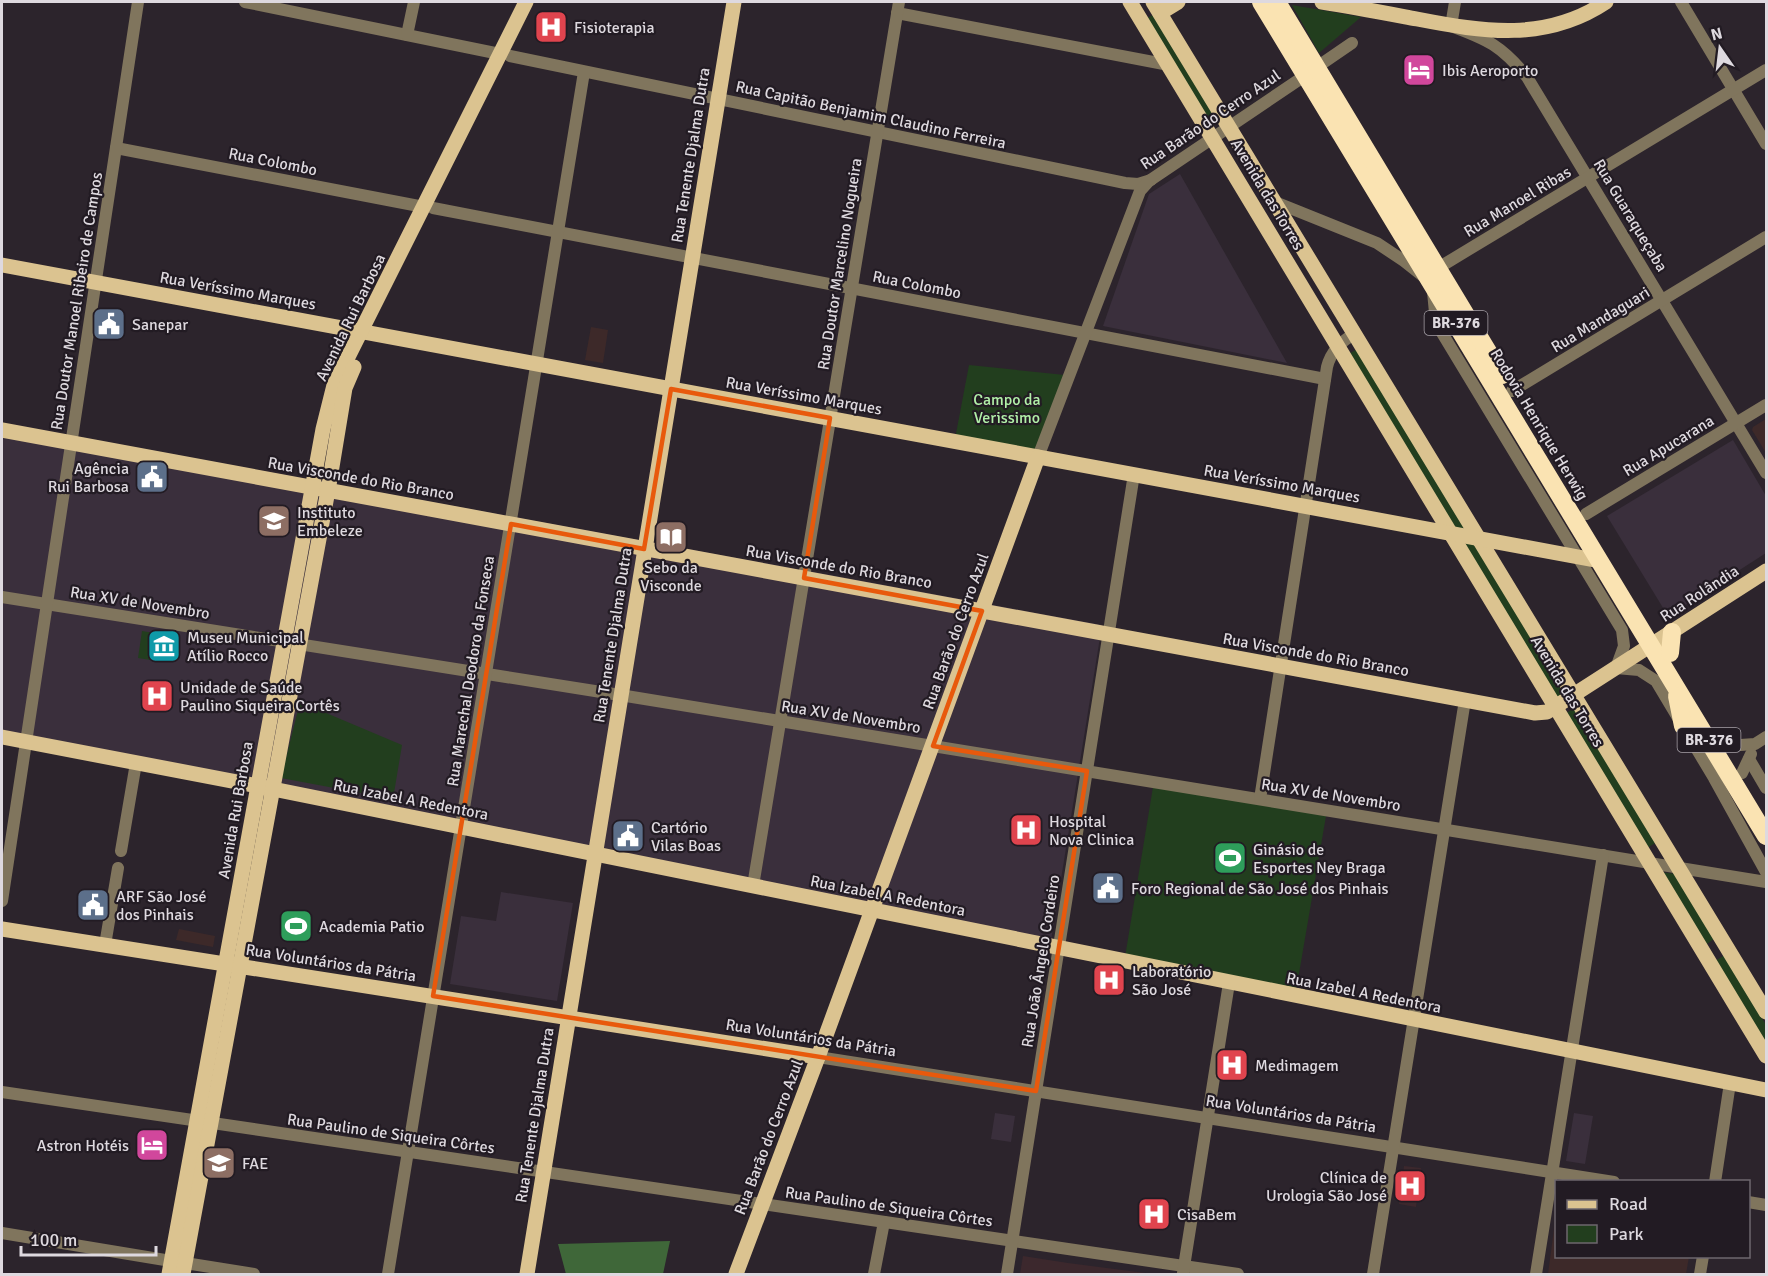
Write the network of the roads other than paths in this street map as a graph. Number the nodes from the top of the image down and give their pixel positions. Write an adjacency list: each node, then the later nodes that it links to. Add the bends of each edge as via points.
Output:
1 (138, 2): 33 (street, Rua Doutor Manoel Ribeiro de Campos)
2 (245, 2): 15 (street, Rua Capitão Benjamim Claudino Ferreira)
3 (414, 2): 20 (street)
4 (526, 2): 22 (main road, Avenida Rui Barbosa)
5 (538, 2): 22 (main road, Avenida Rui Barbosa)
6 (734, 2): 28 (main road, Rua Tenente Djalma Dutra)
7 (1130, 2): 18 (main road, Avenida das Torres)
8 (1178, 2): 17 (main road)
9 (1261, 2): 25 (highway, Rodovia Henrique Herwig / BR-376)
10 (1277, 2): 25 (highway, Rodovia Henrique Herwig / BR-376)
11 (1322, 2): 19 (main road)
12 (1455, 2): 19 (street)
13 (1606, 2): 19 (main road, via 1577,18 1542,28 1498,31)
14 (1681, 2): 27 (street)
15 (297, 7): 20 (street, Rua Capitão Benjamim Claudino Ferreira)
16 (898, 7): 23 (street); 30 (street, Rua Doutor Marcelino Nogueira)
17 (1156, 7): 18 (main road); 29 (main road, Avenida das Torres)
18 (1139, 16): 23 (main road, Avenida das Torres)
19 (1451, 26): 34 (street, Rua Guaraqueçaba, via 1491,43 1516,63)
20 (407, 35): 22 (street, Rua Capitão Benjamim Claudino Ferreira)
21 (1352, 43): 25 (street, Rua Barão do Cerro Azul)
22 (505, 55): 26 (street, Rua Capitão Benjamim Claudino Ferreira); 39 (main road, Avenida Rui Barbosa)
23 (1169, 65): 31 (main road, Avenida das Torres)
24 (1767, 70): 27 (street, Rua Manoel Ribas)
25 (1311, 71): 29 (street, Rua Barão do Cerro Azul); 44 (highway, Rodovia Henrique Herwig / BR-376)
26 (584, 72): 28 (street, Rua Capitão Benjamim Claudino Ferreira); 40 (street, Rua Marechal Deodoro da Fonseca)
27 (1734, 90): 32 (street); 34 (street, Rua Manoel Ribas)
28 (718, 99): 30 (street, Rua Capitão Benjamim Claudino Ferreira); 42 (main road, Rua Tenente Djalma Dutra)
29 (1229, 127): 31 (street, Rua Barão do Cerro Azul); 37 (main road, Avenida das Torres)
30 (878, 132): 36 (street, Rua Capitão Benjamim Claudino Ferreira); 46 (street, Rua Doutor Marcelino Nogueira)
31 (1213, 138): 35 (street, Rua Barão do Cerro Azul); 51 (main road, Avenida das Torres)
32 (1767, 144)
33 (116, 148): 39 (street, Rua Colombo); 45 (street, Rua Doutor Manoel Ribeiro de Campos)
34 (1588, 177): 44 (street, Rua Manoel Ribas); 47 (street, Rua Guaraqueçaba)
35 (1151, 180): 36 (street, Rua Capitão Benjamim Claudino Ferreira); 38 (street, Rua Barão do Cerro Azul)
36 (1120, 182): 38 (street)
37 (1275, 202): 44 (street, via 1377,243); 50 (main road, Avenida das Torres)
38 (1133, 206): 49 (street, Rua Barão do Cerro Azul)
39 (428, 207): 40 (street, Rua Colombo); 48 (main road, Avenida Rui Barbosa)
40 (558, 232): 42 (street, Rua Colombo); 52 (street, Rua Marechal Deodoro da Fonseca)
41 (1767, 237): 47 (street, Rua Mandaguari)
42 (692, 258): 46 (street, Rua Colombo); 54 (main road, Rua Tenente Djalma Dutra)
43 (2, 265): 45 (main road, Rua Veríssimo Marques)
44 (1435, 276): 55 (highway, Rodovia Henrique Herwig / BR-376); 71 (street, via 1436,323); 72 (highway, Rodovia Henrique Herwig / BR-376)
45 (95, 282): 48 (main road, Rua Veríssimo Marques); 60 (street, Rua Doutor Manoel Ribeiro de Campos)
46 (852, 288): 49 (street, Rua Colombo); 57 (street, Rua Doutor Marcelino Nogueira)
47 (1662, 300): 55 (street, Rua Mandaguari); 58 (street, Rua Guaraqueçaba)
48 (365, 332): 52 (main road, Rua Veríssimo Marques); 64 (main road, Avenida Rui Barbosa, via 345,388)
49 (1084, 333): 53 (street, Rua Colombo); 61 (street, Rua Barão do Cerro Azul)
50 (1355, 333): 51 (street); 69 (main road, Avenida das Torres)
51 (1338, 344): 53 (street, via 1328,360); 68 (main road, Avenida das Torres)
52 (537, 364): 54 (main road, Rua Veríssimo Marques); 67 (street, Rua Marechal Deodoro da Fonseca)
53 (1325, 379): 65 (street)
54 (670, 389): 57 (main road, Rua Veríssimo Marques); 70 (main road, Rua Tenente Djalma Dutra)
55 (1512, 391): 66 (highway, Rodovia Henrique Herwig / BR-376)
56 (1767, 405): 58 (street, Rua Apucarana)
57 (830, 418): 61 (main road, Rua Veríssimo Marques); 74 (street, Rua Doutor Marcelino Nogueira)
58 (1737, 423): 62 (street, Rua Guaraqueçaba); 66 (street, Rua Apucarana)
59 (2, 430): 60 (main road, Rua Visconde do Rio Branco)
60 (71, 443): 64 (main road, Rua Visconde do Rio Branco); 76 (street, Rua Doutor Manoel Ribeiro de Campos)
61 (1038, 457): 63 (main road, Rua Veríssimo Marques); 77 (main road, Rua Barão do Cerro Azul)
62 (1767, 472)
63 (1134, 474): 65 (main road, Rua Veríssimo Marques); 78 (street, Rua João Ângelo Cordeiro)
64 (320, 489): 67 (main road, Rua Visconde do Rio Branco); 80 (main road, Avenida Rui Barbosa)
65 (1305, 506): 68 (main road, Rua Veríssimo Marques); 81 (street)
66 (1586, 514): 79 (highway, Rodovia Henrique Herwig / BR-376)
67 (511, 524): 70 (main road, Rua Visconde do Rio Branco); 83 (street, Rua Marechal Deodoro da Fonseca)
68 (1452, 533): 69 (main road, Rua Veríssimo Marques); 88 (main road, Avenida das Torres)
69 (1479, 538): 71 (main road, Rua Veríssimo Marques); 86 (main road, Avenida das Torres)
70 (644, 549): 74 (main road, Rua Visconde do Rio Branco); 85 (main road, Rua Tenente Djalma Dutra)
71 (1578, 557): 72 (main road, Rua Veríssimo Marques); 82 (street, via 1622,630 1624,646)
72 (1600, 561): 79 (highway, Rodovia Henrique Herwig / BR-376)
73 (1767, 571): 79 (main road, Rua Rolândia)
74 (804, 578): 77 (main road, Rua Visconde do Rio Branco); 89 (street, Rua Doutor Marcelino Nogueira)
75 (2, 597): 76 (street, Rua XV de Novembro)
76 (47, 604): 80 (street, Rua XV de Novembro, via 105,610); 93 (street, Rua Doutor Manoel Ribeiro de Campos)
77 (982, 611): 78 (main road, Rua Visconde do Rio Branco); 95 (main road, Rua Barão do Cerro Azul)
78 (1108, 634): 81 (main road, Rua Visconde do Rio Branco); 99 (street, Rua João Ângelo Cordeiro)
79 (1664, 642): 82 (main road, Rua Visconde do Rio Branco); 84 (highway, Rodovia Henrique Herwig / BR-376); 96 (highway, Rodovia Henrique Herwig / BR-376)
80 (292, 643): 83 (street, Rua XV de Novembro); 100 (main road, Avenida Rui Barbosa)
81 (1281, 666): 87 (main road, Rua Visconde do Rio Branco); 102 (street)
82 (1616, 668): 86 (main road, Rua Visconde do Rio Branco); 90 (street, via 1639,670 1652,677)
83 (486, 674): 85 (street, Rua XV de Novembro); 104 (street, Rua Marechal Deodoro da Fonseca)
84 (1674, 682): 90 (highway); 106 (highway, Rodovia Henrique Herwig / BR-376)
85 (620, 695): 89 (street, Rua XV de Novembro); 108 (main road, Rua Tenente Djalma Dutra)
86 (1574, 695): 88 (main road, Rua Visconde do Rio Branco); 111 (main road, Avenida das Torres)
87 (1465, 700): 88 (main road, Rua Visconde do Rio Branco, via 1535,713); 105 (street)
88 (1556, 707): 110 (main road, Avenida das Torres)
89 (780, 721): 95 (street, Rua XV de Novembro); 115 (street, Rua Doutor Marcelino Nogueira)
90 (1683, 726): 113 (street)
91 (2, 737): 93 (main road, Rua Izabel A Redentora)
92 (1767, 737): 94 (street)
93 (26, 741): 97 (main road, Rua Izabel A Redentora); 116 (street, Rua Doutor Manoel Ribeiro de Campos)
94 (1755, 744): 96 (street); 98 (street)
95 (932, 746): 99 (street, Rua XV de Novembro); 117 (main road, Rua Barão do Cerro Azul)
96 (1726, 746): 98 (highway, Rodovia Henrique Herwig / BR-376)
97 (136, 763): 100 (main road, Rua Izabel A Redentora); 107 (street)
98 (1745, 766): 101 (street); 103 (highway, Rodovia Henrique Herwig / BR-376)
99 (1087, 771): 102 (street, Rua XV de Novembro); 121 (street, Rua João Ângelo Cordeiro)
100 (265, 788): 104 (main road, Rua Izabel A Redentora); 123 (main road, Avenida Rui Barbosa)
101 (1767, 788)
102 (1260, 799): 105 (street, Rua XV de Novembro)
103 (1767, 813)
104 (461, 828): 108 (main road, Rua Izabel A Redentora); 125 (street, Rua Marechal Deodoro da Fonseca)
105 (1444, 829): 109 (street, Rua XV de Novembro); 128 (street)
106 (1767, 836)
107 (121, 850)
108 (595, 854): 115 (main road, Rua Izabel A Redentora); 127 (main road, Rua Tenente Djalma Dutra)
109 (1603, 855): 110 (street, Rua XV de Novembro); 129 (street)
110 (1650, 862): 111 (street, Rua XV de Novembro); 122 (main road, Avenida das Torres)
111 (1679, 867): 114 (street, Rua XV de Novembro); 120 (main road, Avenida das Torres)
112 (118, 868): 119 (street)
113 (1767, 872)
114 (1767, 882)
115 (753, 886): 117 (main road, Rua Izabel A Redentora)
116 (2, 901)
117 (871, 910): 121 (main road, Rua Izabel A Redentora); 131 (main road, Rua Barão do Cerro Azul)
118 (2, 928): 119 (main road, Rua Voluntários da Pátria)
119 (105, 945): 123 (main road, Rua Voluntários da Pátria)
120 (1726, 947): 122 (main road, via 1713,947); 126 (main road, Avenida das Torres)
121 (1059, 948): 124 (main road, Rua Izabel A Redentora); 136 (street, Rua João Ângelo Cordeiro)
122 (1707, 958): 130 (main road, Avenida das Torres)
123 (233, 965): 125 (main road, Rua Voluntários da Pátria); 139 (main road, Avenida Rui Barbosa)
124 (1229, 983): 128 (main road, Rua Izabel A Redentora); 138 (street)
125 (433, 996): 127 (main road, Rua Voluntários da Pátria); 141 (street, Rua Marechal Deodoro da Fonseca)
126 (1767, 1012)
127 (568, 1017): 131 (main road, Rua Voluntários da Pátria); 142 (main road, Rua Tenente Djalma Dutra)
128 (1414, 1020): 129 (main road, Rua Izabel A Redentora); 140 (street)
129 (1572, 1052): 133 (main road, Rua Izabel A Redentora); 143 (street)
130 (1767, 1056)
131 (818, 1057): 136 (street, Rua Voluntários da Pátria); 147 (main road, Rua Barão do Cerro Azul)
132 (1767, 1078): 134 (main road)
133 (1730, 1083): 134 (main road, Rua Izabel A Redentora); 145 (street)
134 (1746, 1086): 135 (main road, Rua Izabel A Redentora)
135 (1767, 1090)
136 (1036, 1091): 138 (street, Rua Voluntários da Pátria); 151 (street, Rua João Ângelo Cordeiro)
137 (2, 1092): 139 (street, Rua Paulino de Siqueira Côrtes)
138 (1208, 1118): 140 (street, Rua Voluntários da Pátria); 154 (street)
139 (204, 1122): 141 (street, Rua Paulino de Siqueira Côrtes); 153 (main road, Avenida Rui Barbosa)
140 (1393, 1147): 143 (street, Rua Voluntários da Pátria); 162 (street)
141 (408, 1152): 142 (street, Rua Paulino de Siqueira Côrtes); 156 (street, Rua Marechal Deodoro da Fonseca)
142 (544, 1172): 147 (street, Rua Paulino de Siqueira Côrtes); 157 (main road, Rua Tenente Djalma Dutra)
143 (1553, 1172): 144 (street, Rua Voluntários da Pátria); 163 (street)
144 (1602, 1180)
145 (1715, 1180)
146 (1750, 1203): 148 (street)
147 (762, 1204): 149 (street, Rua Paulino de Siqueira Côrtes); 158 (main road, Rua Barão do Cerro Azul)
148 (1767, 1205)
149 (884, 1222): 151 (street, Rua Paulino de Siqueira Côrtes); 159 (street)
150 (2, 1233): 153 (street)
151 (1012, 1241): 154 (street, Rua Paulino de Siqueira Côrtes); 160 (street, Rua João Ângelo Cordeiro)
152 (1703, 1258): 164 (street)
153 (177, 1268): 155 (street)
154 (1183, 1270): 161 (street, Rua Paulino de Siqueira Côrtes)
155 (254, 1275)
156 (388, 1275)
157 (527, 1275)
158 (736, 1275)
159 (874, 1275)
160 (1007, 1275)
161 (1238, 1275)
162 (1373, 1275)
163 (1536, 1275)
164 (1700, 1275)

